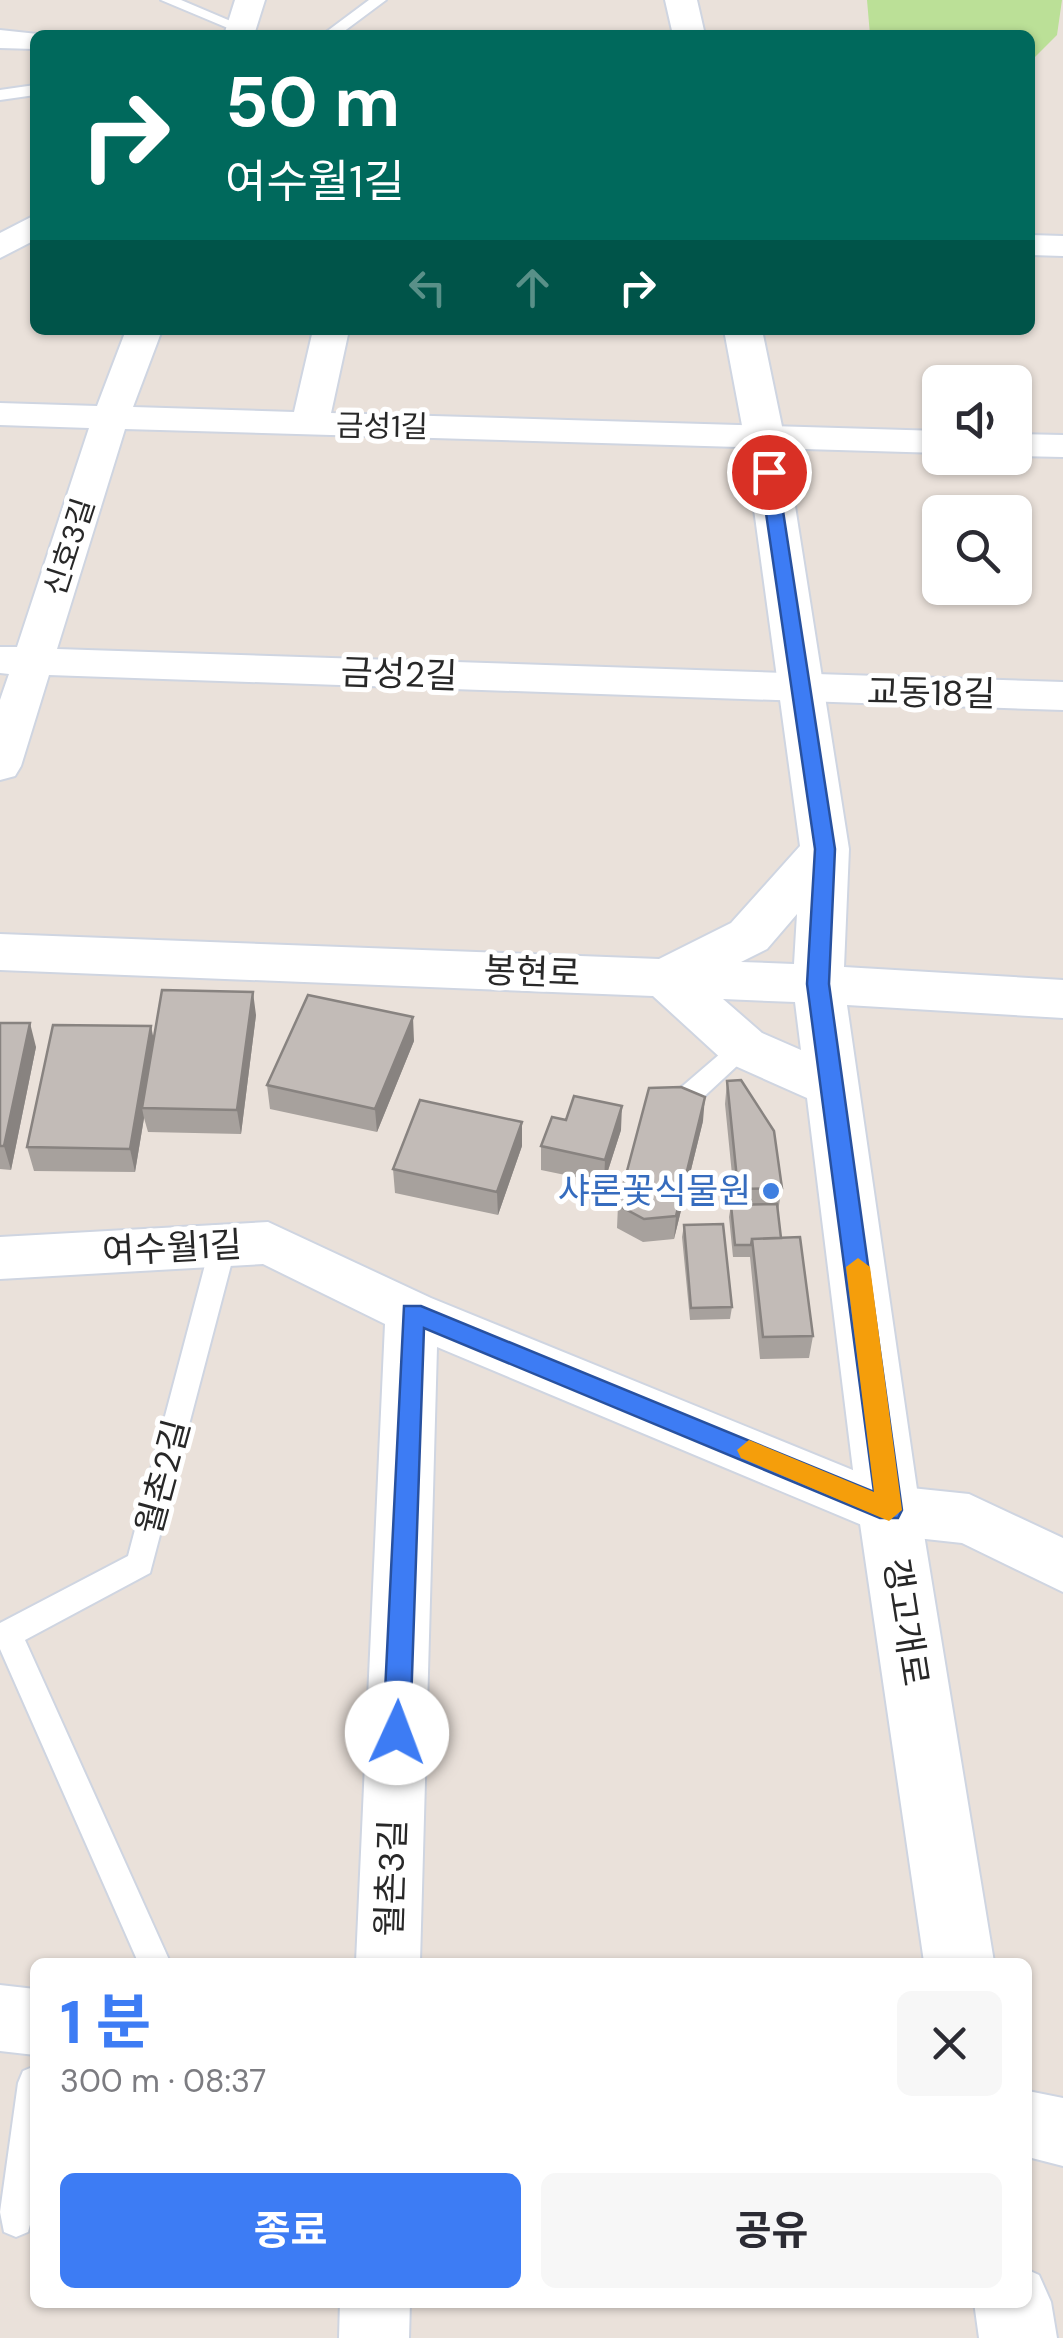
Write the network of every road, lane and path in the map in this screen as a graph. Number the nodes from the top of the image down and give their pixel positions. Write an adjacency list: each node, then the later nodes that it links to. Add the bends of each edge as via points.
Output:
1 (168, 0): 4 (lane)
2 (379, 0): 5 (lane)
3 (681, 0): 6 (street)
4 (243, 21)
5 (336, 30)
6 (689, 30)
7 (0, 40): 8 (street)
8 (30, 40)
9 (30, 91): 10 (lane)
10 (0, 94)
11 (0, 205): 12 (street)
12 (30, 206)
13 (30, 228): 16 (street)
14 (1035, 245): 15 (street)
15 (1063, 246)
16 (0, 248)
17 (142, 335): 21 (street, 신호3길)
18 (330, 335): 22 (street)
19 (744, 335): 23 (street, 갱고개로)
20 (0, 414): 21 (street, 금성1길)
21 (110, 418): 22 (street, 금성1길); 27 (street, 신호3길)
22 (310, 424): 23 (street, 금성1길)
23 (764, 436): 24 (street, 금성1길); 28 (street, 갱고개로)
24 (922, 441)
25 (1032, 445): 26 (street)
26 (1063, 446)
27 (16, 660): 28 (street, 금성2길); 30 (street, 신호3길)
28 (799, 690): 29 (street, 교동18길); 31 (street, 갱고개로)
29 (1063, 696)
30 (0, 766)
31 (825, 849): 33 (street, via 749,936); 34 (street, 갱고개로)
32 (0, 952): 33 (street, 봉현로)
33 (666, 978): 34 (street, 봉현로); 36 (street)
34 (818, 984): 35 (street, 봉현로); 37 (street, 갱고개로)
35 (1063, 998)
36 (743, 1047): 37 (street); 38 (lane)
37 (832, 1087): 42 (street, 갱고개로)
38 (687, 1097)
39 (223, 1246): 40 (street, 여수월1길); 41 (street, 여수월1길, via 268,1243); 44 (lane, 월촌2길, via 140,1564 8,1634)
40 (0, 1258)
41 (412, 1313): 42 (street, 여수월1길); 45 (street, 월촌3길)
42 (889, 1510): 43 (street, 여수월1길, via 969,1519); 46 (street, 갱고개로)
43 (1063, 1566)
44 (152, 1958)
45 (388, 1958)
46 (958, 1958)
47 (0, 2018): 48 (street)
48 (30, 2021)
49 (30, 2119): 52 (lane)
50 (1032, 2125): 51 (street)
51 (1063, 2132)
52 (16, 2220)
53 (375, 2308): 55 (street)
54 (1013, 2308): 56 (street)
55 (374, 2338)
56 (1018, 2338)

